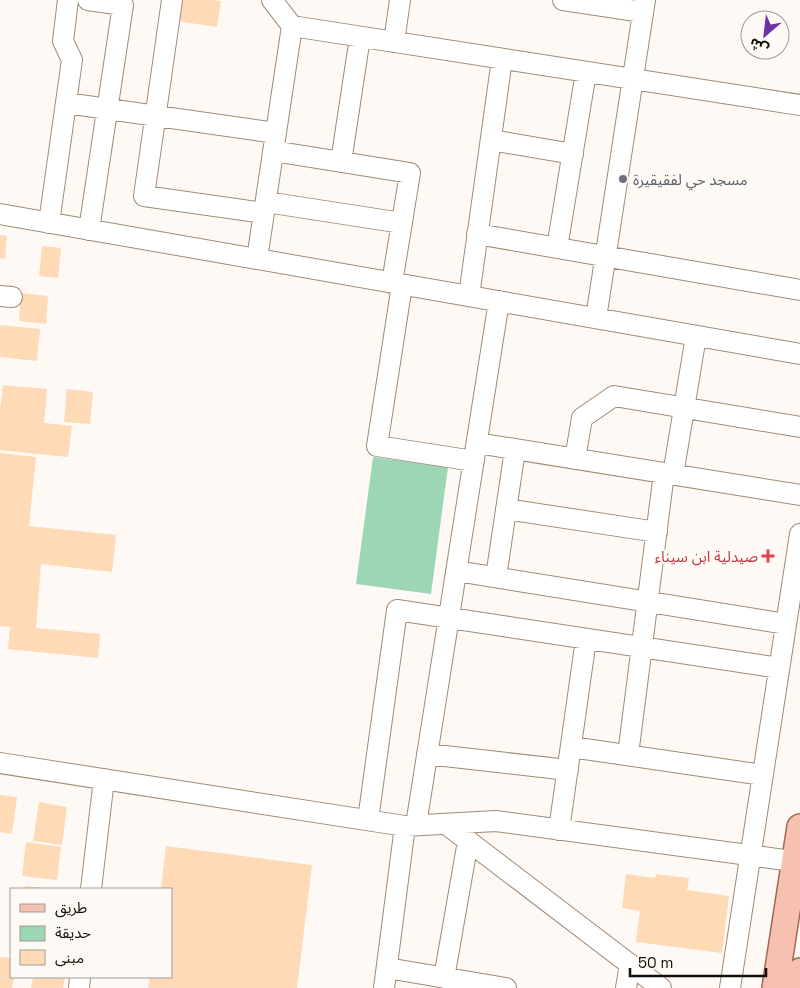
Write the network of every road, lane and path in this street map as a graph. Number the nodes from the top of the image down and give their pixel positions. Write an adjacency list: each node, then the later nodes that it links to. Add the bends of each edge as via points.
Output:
1 (68, 0): 15 (street, via 63,41 72,60)
2 (88, 0): 17 (street, via 123,5)
3 (172, 0): 18 (street)
4 (268, 0): 5 (street)
5 (273, 0): 9 (street)
6 (400, 0): 11 (street)
7 (563, 0): 8 (street)
8 (644, 6): 14 (street)
9 (292, 26): 10 (street); 20 (street)
10 (360, 37): 11 (street); 22 (street)
11 (394, 42): 12 (street)
12 (502, 59): 13 (street); 19 (street)
13 (586, 72): 14 (street); 21 (street)
14 (633, 79): 16 (street); 30 (street)
15 (66, 103): 17 (street); 25 (street)
16 (800, 105)
17 (107, 109): 18 (street); 27 (street)
18 (156, 116): 20 (street); 23 (street, via 144,196)
19 (491, 140): 21 (street); 28 (street)
20 (275, 142): 22 (street); 23 (street)
21 (573, 154): 29 (street)
22 (342, 162): 26 (street, via 410,173)
23 (265, 208): 26 (street); 31 (street)
24 (0, 214): 25 (street)
25 (49, 223): 27 (street)
26 (402, 223): 32 (street)
27 (89, 230): 31 (street)
28 (477, 234): 29 (street); 34 (street)
29 (558, 248): 30 (street)
30 (606, 257): 33 (street); 36 (street)
31 (257, 259): 32 (street)
32 (397, 284): 34 (street); 42 (street, via 377,446)
33 (800, 290)
34 (469, 296): 35 (street)
35 (499, 301): 36 (street); 42 (street)
36 (596, 318): 37 (street)
37 (696, 336): 38 (street); 39 (street)
38 (800, 354)
39 (684, 408): 40 (street); 43 (street, via 614,396 582,418); 44 (street)
40 (800, 427)
41 (515, 450): 42 (street); 43 (street); 46 (street)
42 (475, 452): 49 (street)
43 (575, 459): 44 (street)
44 (669, 474): 45 (street); 47 (street)
45 (800, 495)
46 (506, 509): 47 (street); 50 (street)
47 (656, 532): 51 (street)
48 (800, 534): 53 (street)
49 (456, 571): 50 (street); 52 (street)
50 (496, 577): 51 (street)
51 (648, 602): 53 (street); 55 (street)
52 (449, 617): 54 (street); 58 (street); 64 (street, via 397,610)
53 (786, 624): 56 (street)
54 (586, 638): 55 (street); 57 (street)
55 (642, 647): 56 (street); 59 (street)
56 (779, 668): 62 (street)
57 (571, 747): 59 (street); 61 (street)
58 (427, 754): 61 (street); 66 (street)
59 (628, 755): 62 (street)
60 (0, 763): 63 (street)
61 (568, 770): 68 (street)
62 (763, 775): 70 (street)
63 (104, 779): 64 (street); 72 (street)
64 (368, 820): 66 (street)
65 (446, 824): 66 (street); 68 (street, via 496,821); 69 (street)
66 (410, 825): 74 (street)
67 (800, 827): 71 (main road)
68 (559, 830): 70 (street)
69 (468, 841): 73 (street); 76 (street)
70 (751, 856): 71 (street); 81 (street)
71 (797, 862): 82 (main road)
72 (91, 888)
73 (630, 964): 79 (street); 80 (street)
74 (387, 968): 76 (street); 78 (street)
75 (800, 972): 83 (main road)
76 (444, 978): 77 (street)
77 (499, 987)
78 (384, 988)
79 (626, 988)
80 (661, 988)
81 (730, 988)
82 (775, 988)
83 (798, 988)

